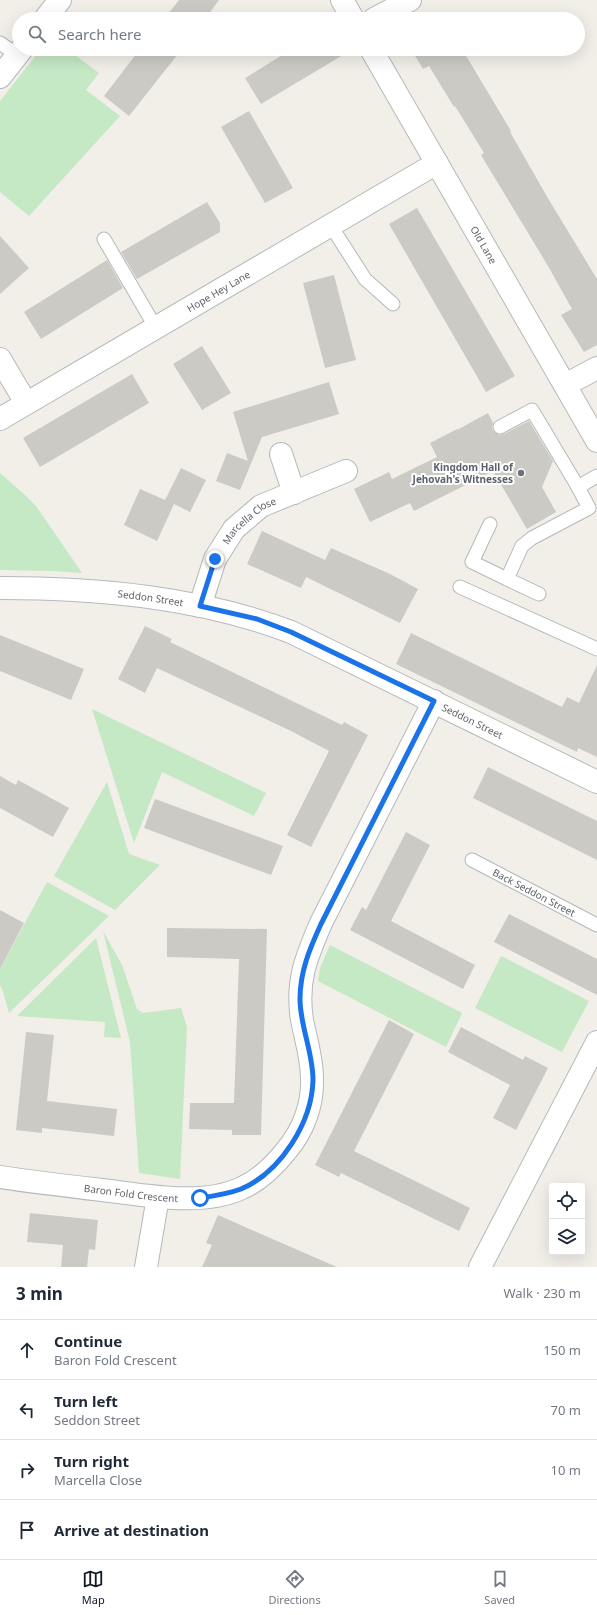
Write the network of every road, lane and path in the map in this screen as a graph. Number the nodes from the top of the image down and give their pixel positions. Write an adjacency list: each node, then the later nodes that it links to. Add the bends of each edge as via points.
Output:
1 (60, 0): 4 (street)
2 (342, 0): 5 (street)
3 (410, 0): 6 (street)
4 (51, 12)
5 (349, 12)
6 (387, 12)
7 (12, 51): 9 (street)
8 (375, 56): 10 (street, Old Lane)
9 (0, 77)
10 (437, 163): 11 (street, Hope Hey Lane); 17 (street, Old Lane)
11 (331, 226): 13 (lane, via 365,279); 14 (street, Hope Hey Lane)
12 (104, 239): 14 (lane)
13 (393, 304)
14 (156, 328): 18 (street, Hope Hey Lane)
15 (0, 359): 18 (street)
16 (597, 368): 17 (street)
17 (565, 386): 21 (street, Old Lane)
18 (26, 403): 19 (street, Hope Hey Lane)
19 (0, 419)
20 (500, 427): 25 (lane, via 532,410)
21 (597, 441)
22 (281, 454): 26 (street)
23 (346, 471): 26 (street, Marcella Close)
24 (597, 476): 25 (lane)
25 (578, 487): 28 (lane, via 589,508 532,538 522,546)
26 (294, 492): 32 (street, Marcella Close, via 261,506 234,528 215,559)
27 (490, 524): 28 (lane, via 472,562)
28 (507, 579): 31 (lane)
29 (460, 587): 33 (lane)
30 (0, 588): 32 (street, Seddon Street, via 138,596)
31 (539, 594)
32 (200, 606): 34 (street, Seddon Street, via 257,619 291,632)
33 (597, 649)
34 (434, 701): 35 (street, Seddon Street); 40 (street, Baron Fold Crescent, via 306,956 301,977 300,1000 311,1055 313,1080 304,1123 293,1143 276,1163 242,1188 200,1198)
35 (597, 782)
36 (472, 860): 37 (lane, Back Seddon Street)
37 (597, 925)
38 (594, 1056): 42 (street)
39 (0, 1177): 40 (street, Baron Fold Crescent)
40 (158, 1197): 41 (street)
41 (146, 1267)
42 (480, 1267)

